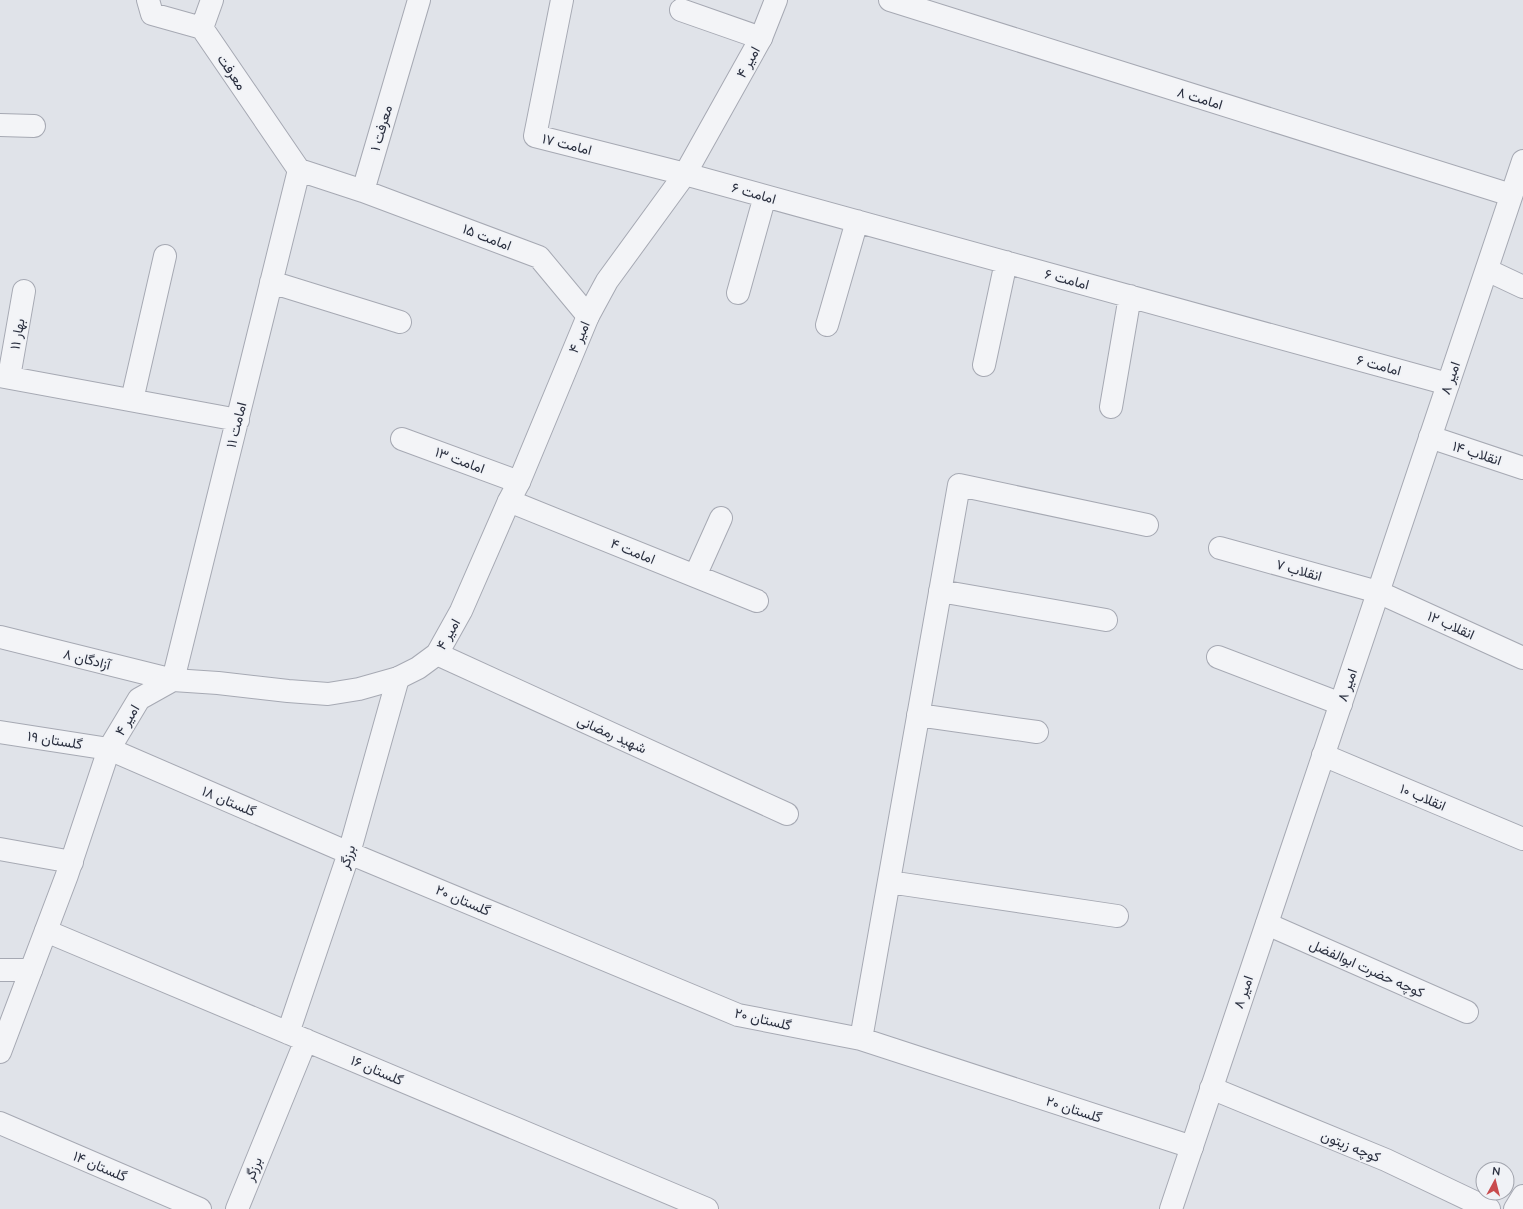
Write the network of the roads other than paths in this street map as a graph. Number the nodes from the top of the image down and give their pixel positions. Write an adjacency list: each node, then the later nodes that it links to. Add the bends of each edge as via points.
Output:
1 (148, 0): 8 (street, via 152,14)
2 (212, 0): 8 (street)
3 (419, 0): 15 (street, معرفت ۱)
4 (562, 0): 14 (street, امامت ۱۷, via 535,136)
5 (776, 0): 9 (street, امیر ۴)
6 (890, 0): 17 (street, امامت ۸)
7 (681, 10): 9 (street)
8 (202, 28): 13 (street, معرفت)
9 (761, 38): 14 (street, امیر ۴)
10 (0, 125): 11 (street)
11 (34, 126)
12 (1523, 161): 17 (street, امیر ۸)
13 (299, 170): 15 (street); 22 (street, امامت ۱۱)
14 (685, 174): 16 (street, امامت ۶); 27 (street, امیر ۴, via 607,281)
15 (363, 190): 27 (street, امامت ۱۵, via 539,257)
16 (765, 196): 18 (street, امامت ۶); 25 (street)
17 (1511, 196): 21 (street, امیر ۸)
18 (857, 221): 20 (street, امامت ۶); 29 (street)
19 (166, 256): 33 (street)
20 (1006, 262): 26 (street, امامت ۶); 30 (street)
21 (1487, 270): 23 (street); 32 (street, امیر ۸)
22 (271, 282): 28 (street); 35 (street, امامت ۱۱)
23 (1523, 287)
24 (24, 291): 31 (street, بهار ۱۱)
25 (738, 293)
26 (1130, 296): 32 (street, امامت ۶); 34 (street)
27 (588, 316): 39 (street, امیر ۴)
28 (400, 322)
29 (827, 325)
30 (984, 365)
31 (5, 376): 33 (street)
32 (1448, 384): 36 (street, امیر ۸)
33 (132, 400): 35 (street)
34 (1111, 407)
35 (238, 420): 53 (street, امامت ۱۱)
36 (1430, 437): 38 (street, انقلاب ۱۴); 45 (street, امیر ۸)
37 (402, 439): 39 (street, امامت ۱۳)
38 (1523, 468)
39 (514, 491): 43 (street, امامت ۴); 49 (street, امیر ۴, via 461,611)
40 (721, 518): 43 (street)
41 (1147, 525): 44 (street, via 959,485)
42 (1220, 548): 45 (street, انقلاب ۷)
43 (695, 576): 46 (street, امامت ۴)
44 (940, 590): 47 (street); 55 (street)
45 (1378, 592): 51 (street, انقلاب ۱۲); 54 (street, امیر ۸)
46 (757, 601)
47 (1106, 620)
48 (0, 638): 53 (street, آزادگان ۸)
49 (436, 654): 52 (street, امیر ۴, via 418,668); 60 (street, شهید رمضانی)
50 (1218, 657): 54 (street)
51 (1523, 658)
52 (398, 678): 53 (street, امیر ۴, via 359,689 328,694); 63 (street, برزگر)
53 (173, 680): 58 (street, امیر ۴, via 139,700)
54 (1341, 704): 59 (street, امیر ۸)
55 (918, 715): 57 (street); 65 (street)
56 (0, 732): 58 (street, گلستان ۱۹)
57 (1037, 732)
58 (109, 749): 63 (street, گلستان ۱۸); 64 (street, امیر ۴)
59 (1324, 755): 61 (street, انقلاب ۱۰); 67 (street, امیر ۸)
60 (787, 814)
61 (1523, 839)
62 (0, 849): 64 (street)
63 (349, 852): 72 (street, برزگر); 73 (street, گلستان ۲۰, via 738,1015)
64 (72, 862): 68 (street, امیر ۴)
65 (888, 882): 66 (street); 73 (street)
66 (1117, 916)
67 (1266, 924): 71 (street, کوچه حضرت ابوالفضل); 75 (street, امیر ۸)
68 (46, 931): 70 (street, امیر ۴); 72 (street, گلستان ۱۶)
69 (0, 970): 70 (street)
70 (31, 970): 74 (street, امیر ۴)
71 (1467, 1012)
72 (297, 1036): 80 (street, برزگر); 81 (street, گلستان ۱۶)
73 (861, 1039): 77 (street, گلستان ۲۰)
74 (0, 1052)
75 (1211, 1088): 77 (street, امیر ۸); 83 (street, کوچه زیتون, via 1386,1160)
76 (0, 1123): 79 (street, گلستان ۱۴)
77 (1192, 1147): 82 (street, امیر ۸)
78 (1523, 1196): 84 (street)
79 (200, 1209)
80 (237, 1209)
81 (707, 1209)
82 (1171, 1209)
83 (1489, 1209)
84 (1515, 1209)

